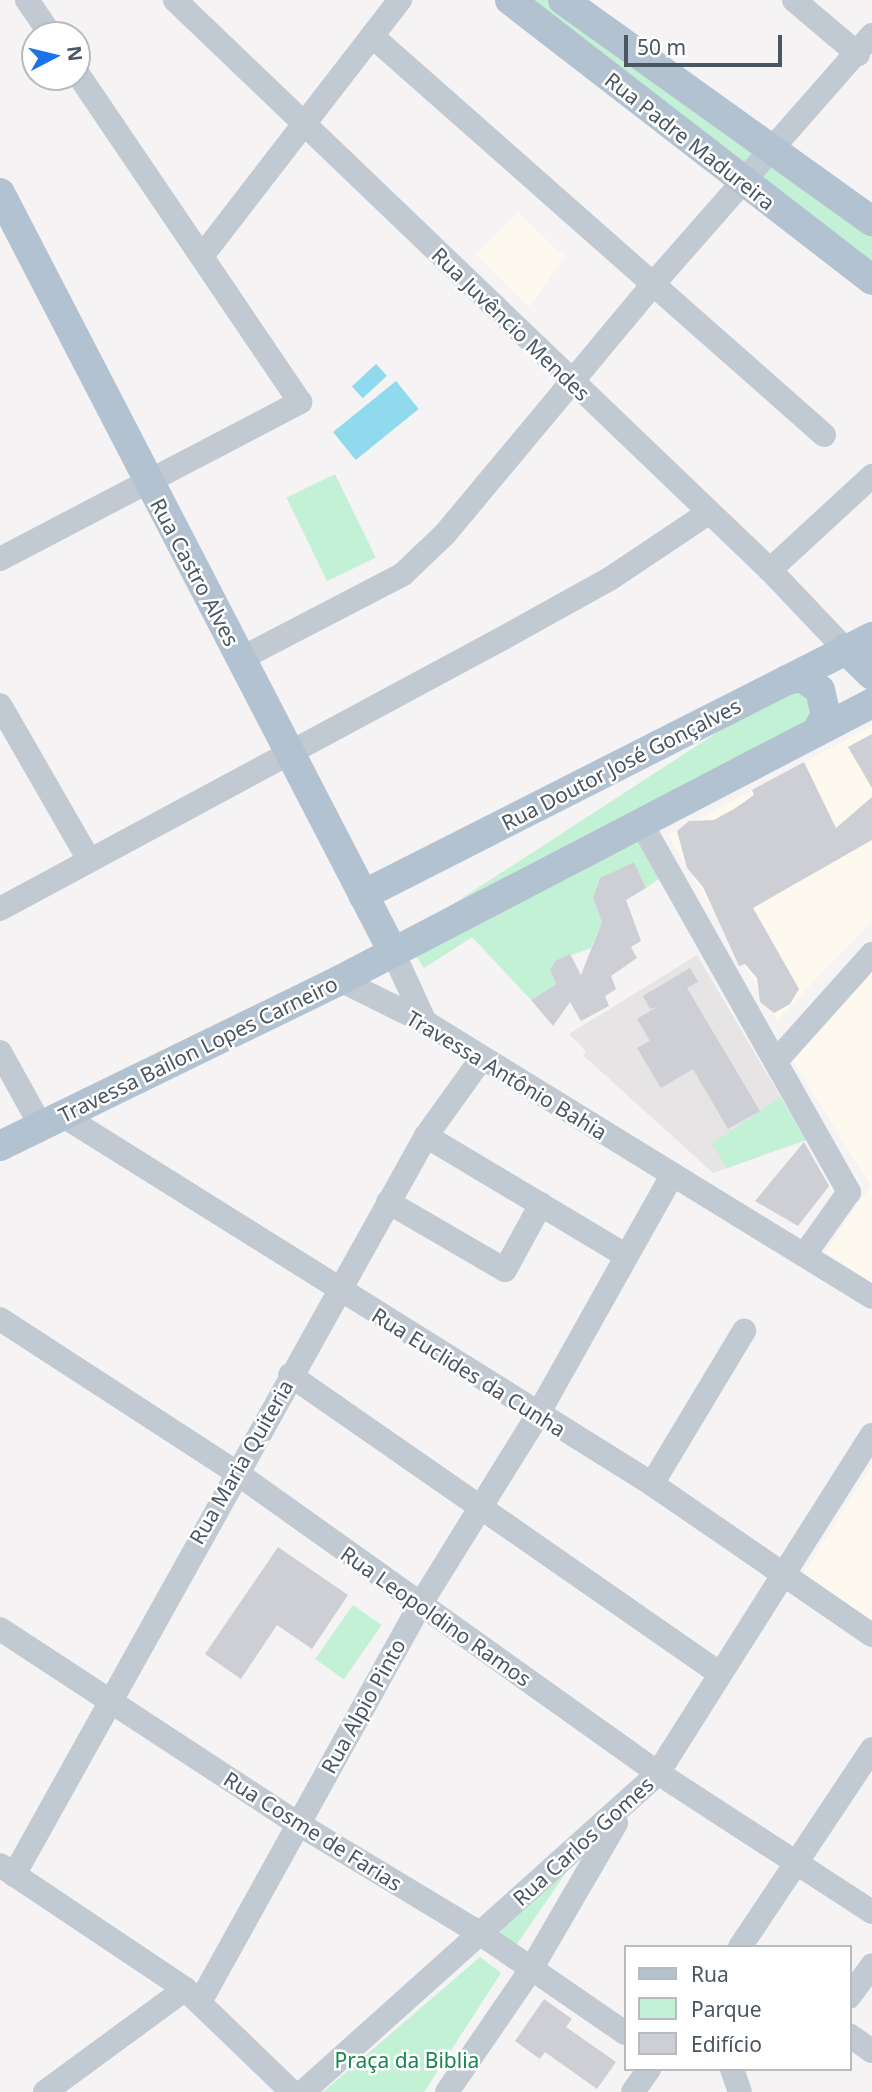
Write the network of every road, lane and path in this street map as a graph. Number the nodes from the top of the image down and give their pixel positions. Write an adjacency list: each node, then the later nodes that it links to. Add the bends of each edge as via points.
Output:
1 (27, 0): 7 (street)
2 (175, 0): 11 (street, Rua Juvêncio Mendes)
3 (400, 0): 8 (street)
4 (510, 0): 13 (main road, Rua Padre Madureira)
5 (563, 0): 12 (main road, Rua Padre Madureira)
6 (794, 0): 9 (street)
7 (41, 21)
8 (372, 36): 11 (street); 18 (street)
9 (865, 45): 12 (street)
10 (89, 91): 16 (street)
11 (304, 125): 16 (street); 19 (street, Rua Juvêncio Mendes)
12 (774, 148): 13 (street); 15 (main road, Rua Padre Madureira)
13 (743, 182): 17 (main road, Rua Padre Madureira); 18 (street)
14 (0, 193): 22 (main road, Rua Castro Alves)
15 (872, 221)
16 (202, 256): 22 (street, via 299,397 299,406)
17 (872, 280)
18 (654, 283): 19 (street); 20 (street)
19 (572, 384): 23 (street, Rua Juvêncio Mendes); 28 (street, via 445,534 402,574)
20 (824, 435)
21 (872, 476): 25 (street)
22 (148, 485): 24 (street); 28 (main road, Rua Castro Alves)
23 (708, 513): 25 (street, Rua Juvêncio Mendes); 34 (street, via 611,578)
24 (0, 559)
25 (770, 570): 27 (street, Rua Juvêncio Mendes)
26 (872, 637): 27 (main road, Rua Doutor José Gonçalves)
27 (845, 649): 29 (main road); 30 (main road, Rua Doutor José Gonçalves)
28 (240, 659): 34 (main road, Rua Castro Alves)
29 (872, 675)
30 (787, 680): 33 (main road, via 802,677 820,690 826,715); 37 (main road, Rua Doutor José Gonçalves)
31 (872, 703): 33 (main road)
32 (0, 705): 36 (street)
33 (816, 733): 35 (main road)
34 (289, 751): 36 (street); 37 (main road, Rua Castro Alves)
35 (641, 823): 39 (main road); 45 (street)
36 (89, 860): 38 (street)
37 (362, 895): 39 (main road, Rua Castro Alves)
38 (0, 909)
39 (392, 950): 41 (main road, Travessa Bailon Lopes Carneiro); 42 (street)
40 (872, 954): 45 (street)
41 (340, 980): 42 (street, Travessa Antônio Bahia); 46 (main road, Travessa Bailon Lopes Carneiro)
42 (425, 1022): 44 (street, Travessa Antônio Bahia)
43 (0, 1052): 46 (street, Travessa Bailon Lopes Carneiro)
44 (482, 1058): 47 (street, Rua Maria Quiteria); 49 (street, Travessa Antônio Bahia)
45 (776, 1061): 52 (street, via 849,1192)
46 (52, 1120): 48 (main road); 54 (street, Rua Euclides da Cunha)
47 (426, 1136): 50 (street, Rua Maria Quiteria); 51 (street)
48 (0, 1146)
49 (671, 1177): 52 (street, Travessa Antônio Bahia); 53 (street)
50 (388, 1202): 51 (street, via 505,1270); 54 (street, Rua Maria Quiteria)
51 (541, 1204): 53 (street)
52 (805, 1254): 55 (street, Travessa Antônio Bahia)
53 (625, 1255): 59 (street)
54 (340, 1290): 58 (street, Rua Maria Quiteria); 59 (street, Rua Euclides da Cunha)
55 (872, 1297)
56 (0, 1319): 61 (street, Rua Leopoldino Ramos)
57 (744, 1331): 62 (street)
58 (290, 1376): 61 (street, Rua Maria Quiteria); 63 (street)
59 (537, 1416): 62 (street, Rua Euclides da Cunha); 63 (street, Rua Alpio Pinto)
60 (872, 1435): 64 (street, Rua Carlos Gomes)
61 (234, 1471): 65 (street, Rua Leopoldino Ramos); 69 (street, Rua Maria Quiteria)
62 (652, 1484): 64 (street, Rua Euclides da Cunha)
63 (478, 1510): 65 (street, Rua Alpio Pinto); 68 (street)
64 (785, 1576): 67 (street, Rua Euclides da Cunha); 68 (street, Rua Carlos Gomes)
65 (420, 1605): 71 (street, Rua Leopoldino Ramos); 73 (street, Rua Alpio Pinto)
66 (0, 1629): 69 (street, Rua Cosme de Farias)
67 (872, 1635)
68 (719, 1673): 71 (street, Rua Carlos Gomes)
69 (109, 1700): 73 (street, Rua Cosme de Farias); 75 (street, Rua Maria Quiteria)
70 (872, 1749): 74 (street)
71 (658, 1773): 72 (street, Rua Carlos Gomes); 74 (street, Rua Leopoldino Ramos)
72 (627, 1804): 77 (street, Rua Carlos Gomes); 80 (street)
73 (297, 1823): 77 (street, Rua Cosme de Farias); 82 (street, Rua Alpio Pinto)
74 (794, 1864): 76 (street, Rua Leopoldino Ramos); 78 (street)
75 (7, 1870): 82 (street)
76 (872, 1912)
77 (481, 1934): 80 (street, Rua Cosme de Farias); 90 (street, Rua Carlos Gomes)
78 (741, 1945)
79 (872, 1965): 81 (street)
80 (530, 1971): 83 (street, Rua Cosme de Farias); 91 (street)
81 (851, 1994)
82 (192, 1996): 88 (street); 89 (street)
83 (624, 2032)
84 (851, 2036): 85 (street)
85 (872, 2051)
86 (648, 2071): 92 (street)
87 (733, 2071): 93 (street)
88 (45, 2092)
89 (292, 2092)
90 (303, 2092)
91 (447, 2092)
92 (633, 2092)
93 (740, 2092)

